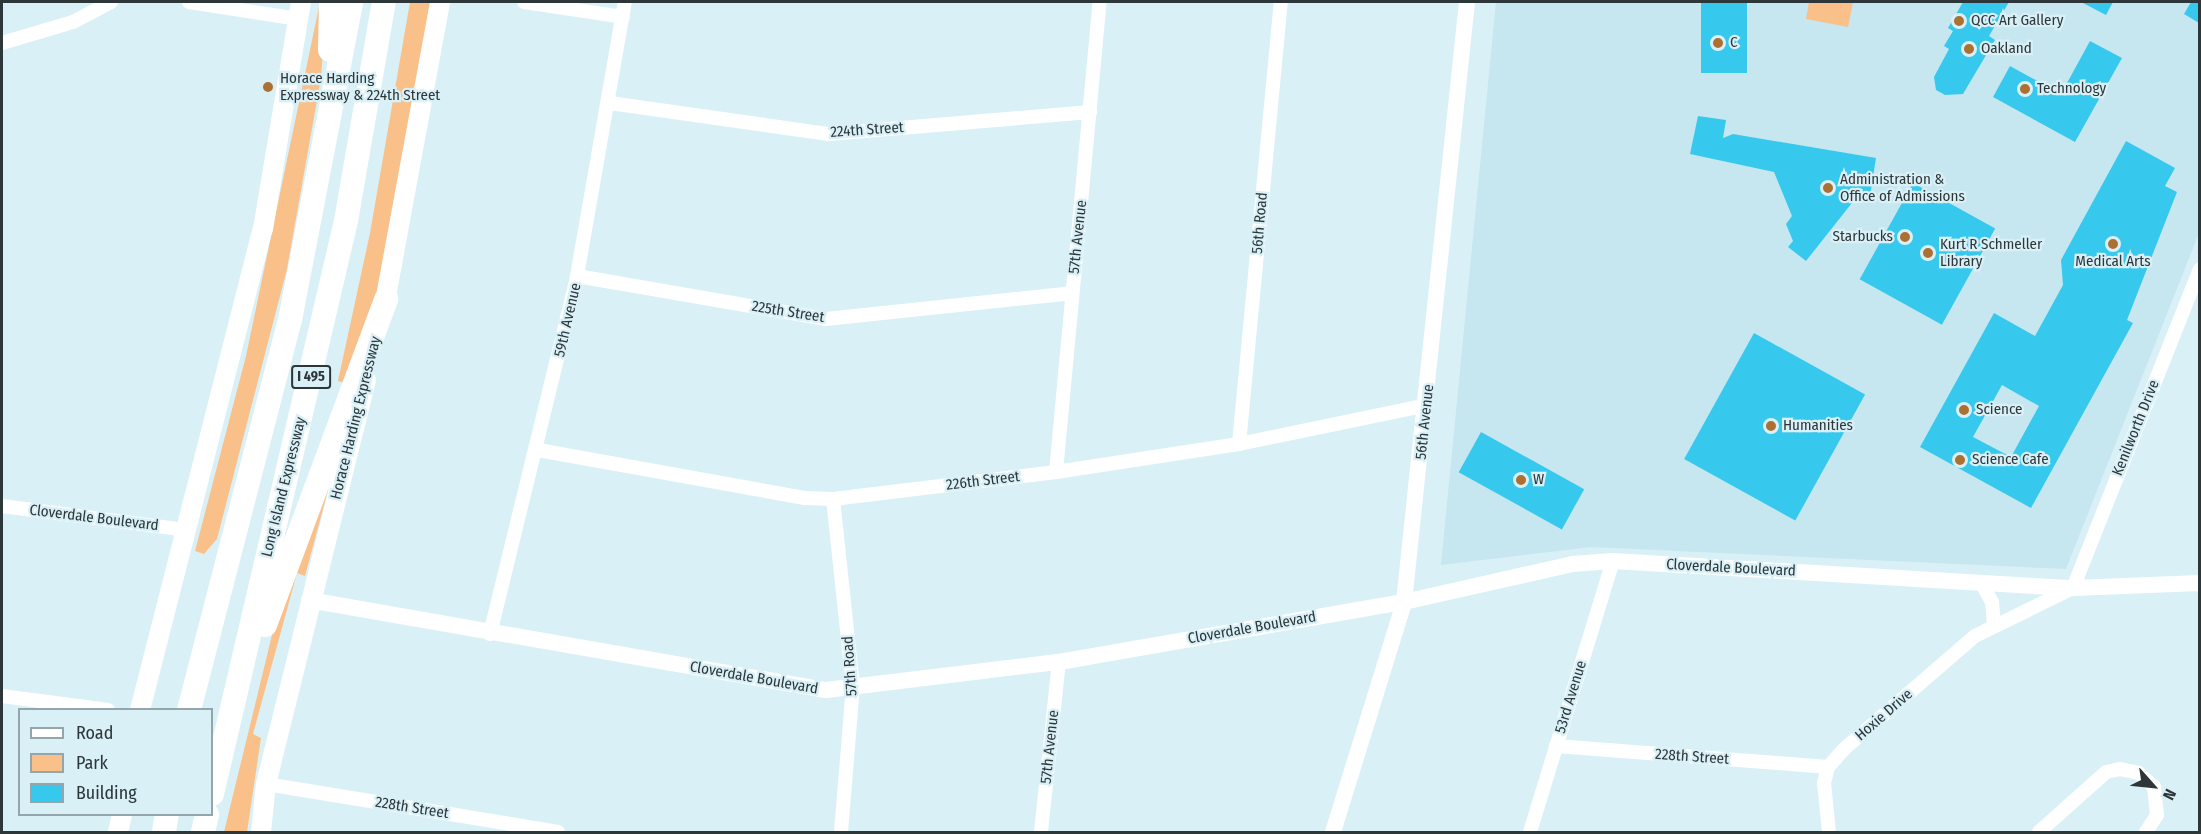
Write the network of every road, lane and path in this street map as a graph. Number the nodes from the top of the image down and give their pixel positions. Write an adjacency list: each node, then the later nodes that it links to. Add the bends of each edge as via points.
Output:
1 (111, 2): 14 (street, via 73,22)
2 (189, 2): 12 (street)
3 (331, 2): 17 (highway)
4 (351, 2): 17 (highway, I 495)
5 (384, 2): 44 (highway, Long Island Expressway / I 495, via 346,221)
6 (440, 2): 21 (main road, Horace Harding Expressway)
7 (524, 2): 13 (street)
8 (625, 2): 13 (street, 59th Avenue)
9 (1100, 2): 16 (street, 57th Avenue)
10 (1281, 2): 23 (street, 56th Road)
11 (1467, 2): 22 (street, 56th Avenue)
12 (300, 10): 28 (main road, via 263,229)
13 (622, 17): 15 (street, 59th Avenue)
14 (2, 44)
15 (610, 103): 16 (street, 224th Street, via 829,134); 19 (street, 59th Avenue)
16 (1090, 112): 20 (street, 57th Avenue)
17 (313, 213): 42 (highway, I 495)
18 (2199, 268): 32 (street, Kenilworth Drive)
19 (578, 276): 20 (street, 225th Street, via 826,319); 24 (street, 59th Avenue)
20 (1072, 292): 25 (street, 57th Avenue)
21 (387, 299): 33 (main road, Horace Harding Expressway); 44 (highway)
22 (1427, 405): 23 (street, 226th Street); 34 (street, 56th Avenue)
23 (1239, 444): 25 (street, 226th Street)
24 (538, 450): 26 (street, 226th Street, via 805,498); 36 (street, 59th Avenue)
25 (1056, 472): 26 (street, 226th Street)
26 (833, 499): 38 (street, 57th Road)
27 (2, 506): 28 (street, Cloverdale Boulevard)
28 (187, 530): 41 (main road)
29 (1613, 561): 31 (street, Cloverdale Boulevard); 34 (street, Cloverdale Boulevard, via 1572,564); 43 (street, 53rd Avenue)
30 (2199, 583): 32 (street, Cloverdale Boulevard)
31 (1982, 584): 32 (street, Cloverdale Boulevard); 35 (street, via 1992,602)
32 (2073, 588): 35 (street, Hoxie Drive)
33 (309, 600): 36 (street, Cloverdale Boulevard); 46 (main road, Horace Harding Expressway)
34 (1404, 602): 37 (street, Cloverdale Boulevard); 58 (street, 56th Avenue)
35 (1994, 624): 45 (street, Hoxie Drive)
36 (490, 634): 38 (street, Cloverdale Boulevard, via 826,690)
37 (1059, 662): 38 (street, Cloverdale Boulevard); 57 (street, 57th Avenue)
38 (853, 687): 56 (street, 57th Road)
39 (2, 696): 40 (street)
40 (93, 708)
41 (141, 708)
42 (189, 708)
43 (1556, 746): 45 (street, 228th Street); 59 (street, 53rd Avenue)
44 (221, 749): 47 (highway, Long Island Expressway / I 495)
45 (1828, 767): 60 (street, via 1824,783)
46 (266, 784): 54 (main road, Horace Harding Expressway); 55 (street, 228th Street)
47 (213, 789)
48 (122, 816): 51 (main road)
49 (167, 816): 52 (highway)
50 (207, 816): 53 (highway)
51 (118, 832)
52 (164, 832)
53 (203, 832)
54 (261, 832)
55 (558, 832)
56 (841, 832)
57 (1041, 832)
58 (1333, 832)
59 (1530, 832)
60 (1828, 832)
61 (2039, 832): 62 (street, via 2106,772 2120,769 2139,772 2154,787 2157,815)
62 (2146, 832)

